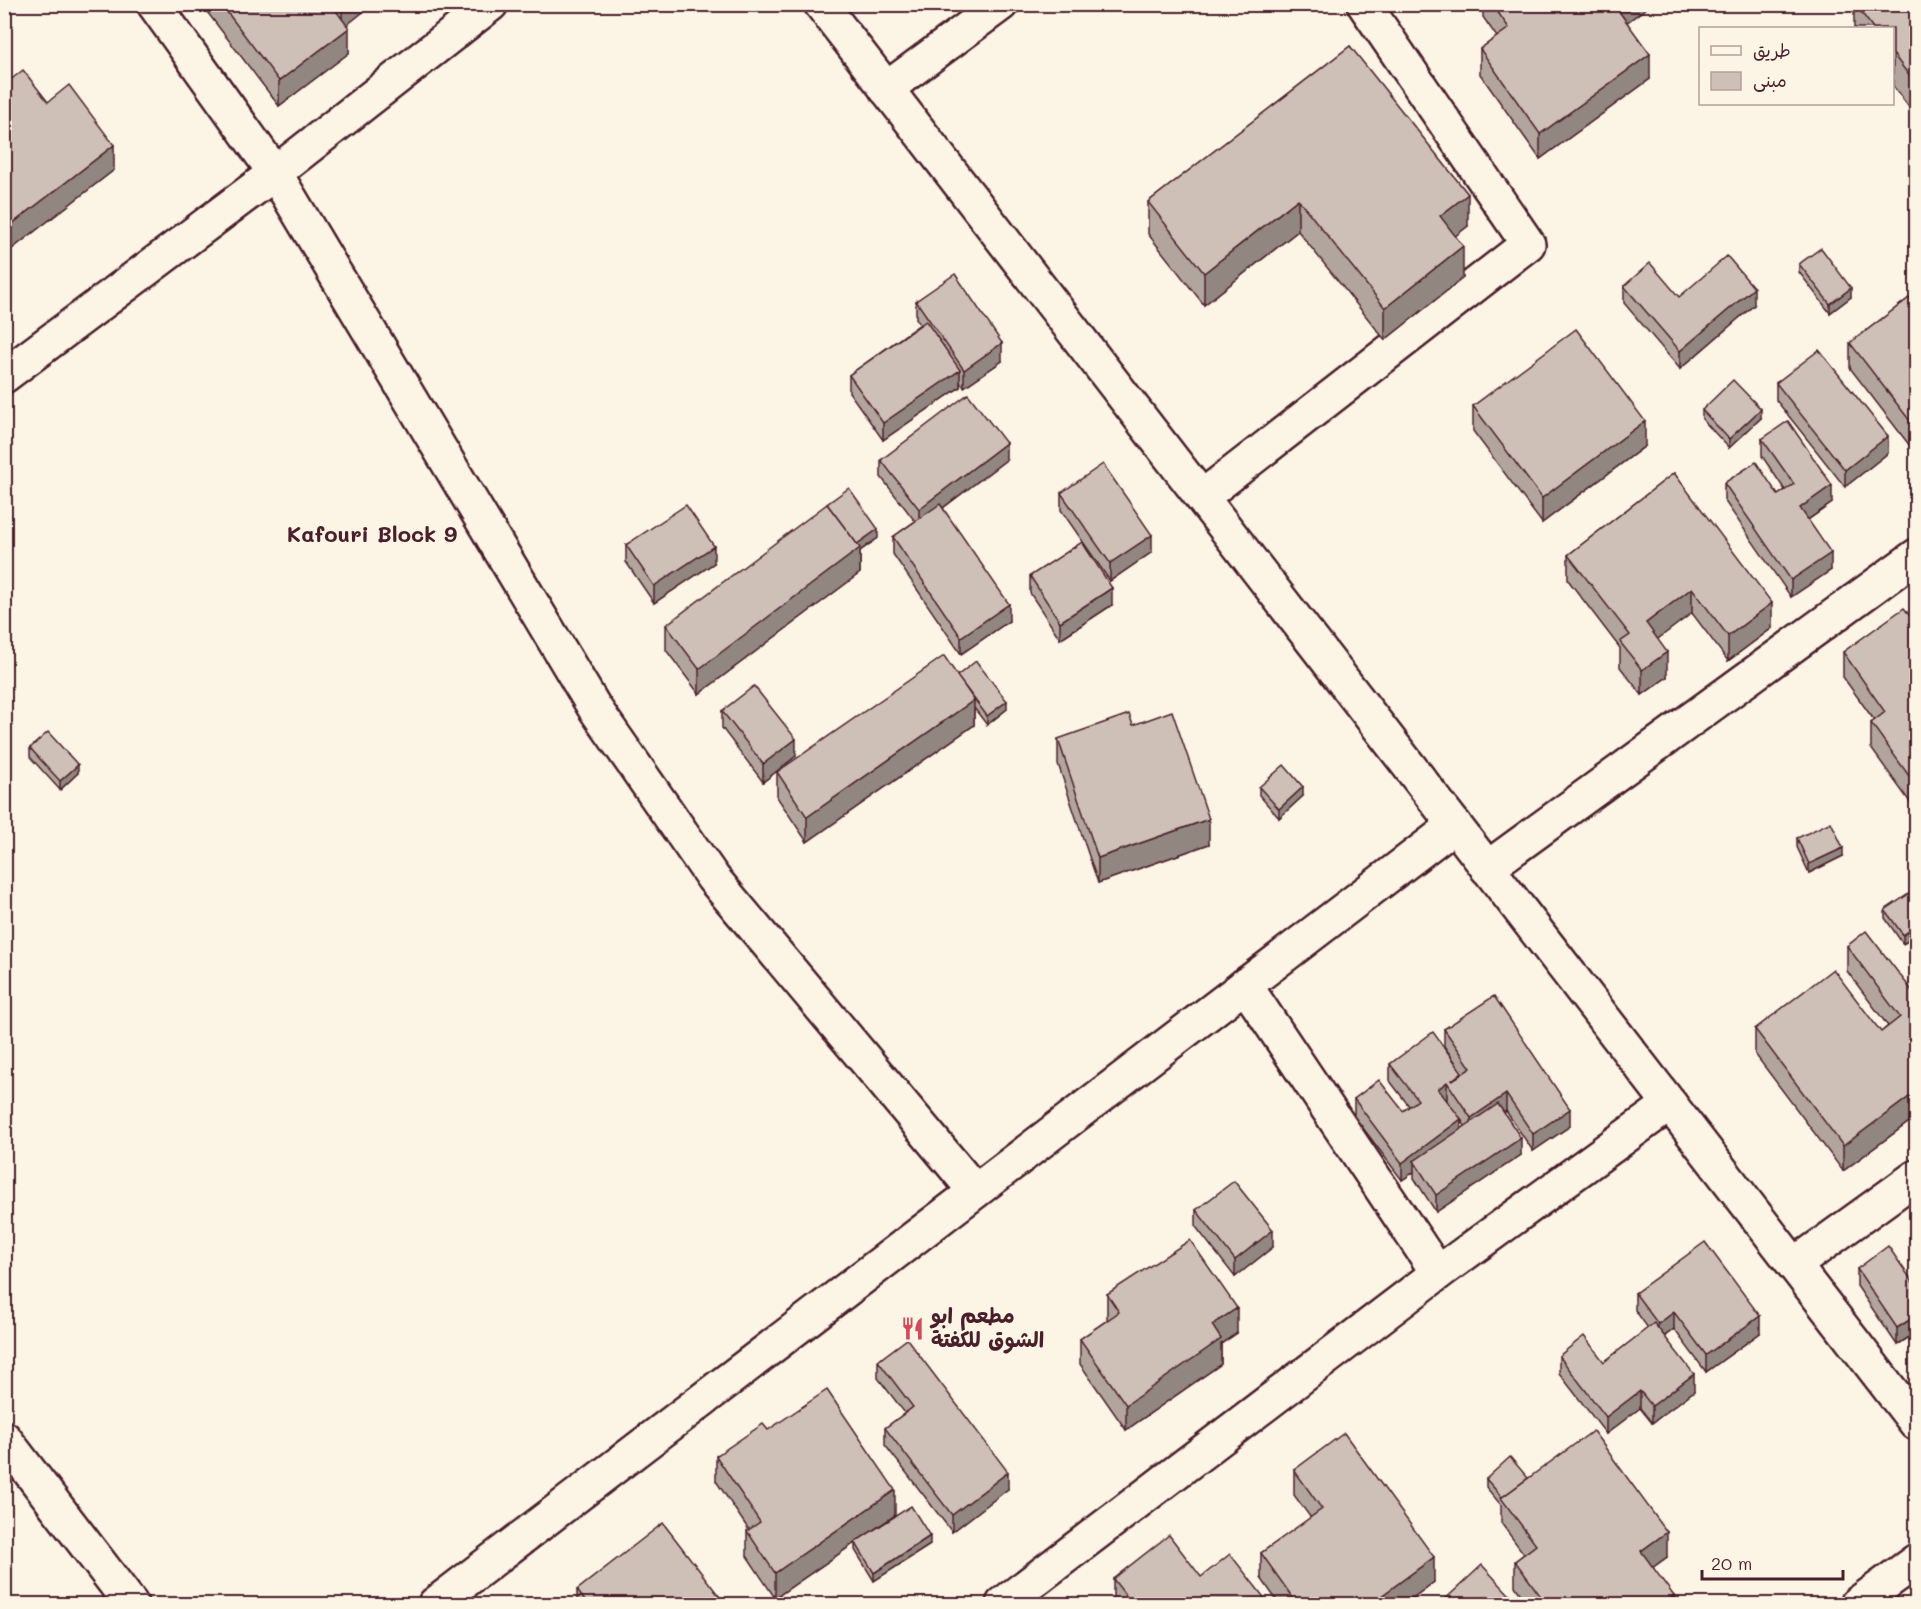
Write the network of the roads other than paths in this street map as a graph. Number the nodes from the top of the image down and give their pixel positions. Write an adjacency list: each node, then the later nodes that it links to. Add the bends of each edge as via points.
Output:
1 (154, 4): 7 (street)
2 (491, 4): 7 (street)
3 (821, 4): 6 (street)
4 (1001, 4): 6 (street)
5 (1364, 4): 9 (street, via 1528,244)
6 (886, 89): 9 (street)
7 (275, 173): 8 (street); 16 (street, via 594,707 713,878)
8 (4, 376)
9 (1202, 497): 11 (street)
10 (1917, 556): 12 (street)
11 (1455, 825): 12 (street); 13 (street)
12 (1488, 868): 14 (street)
13 (1245, 985): 16 (street); 18 (street)
14 (1670, 1104): 17 (street); 18 (street)
15 (1917, 1177): 17 (street)
16 (975, 1191): 23 (street)
17 (1794, 1265): 19 (street)
18 (1438, 1273): 24 (street)
19 (1917, 1423)
20 (4, 1438): 22 (street)
21 (1917, 1561): 25 (street)
22 (131, 1605)
23 (435, 1605)
24 (1003, 1605)
25 (1857, 1605)

